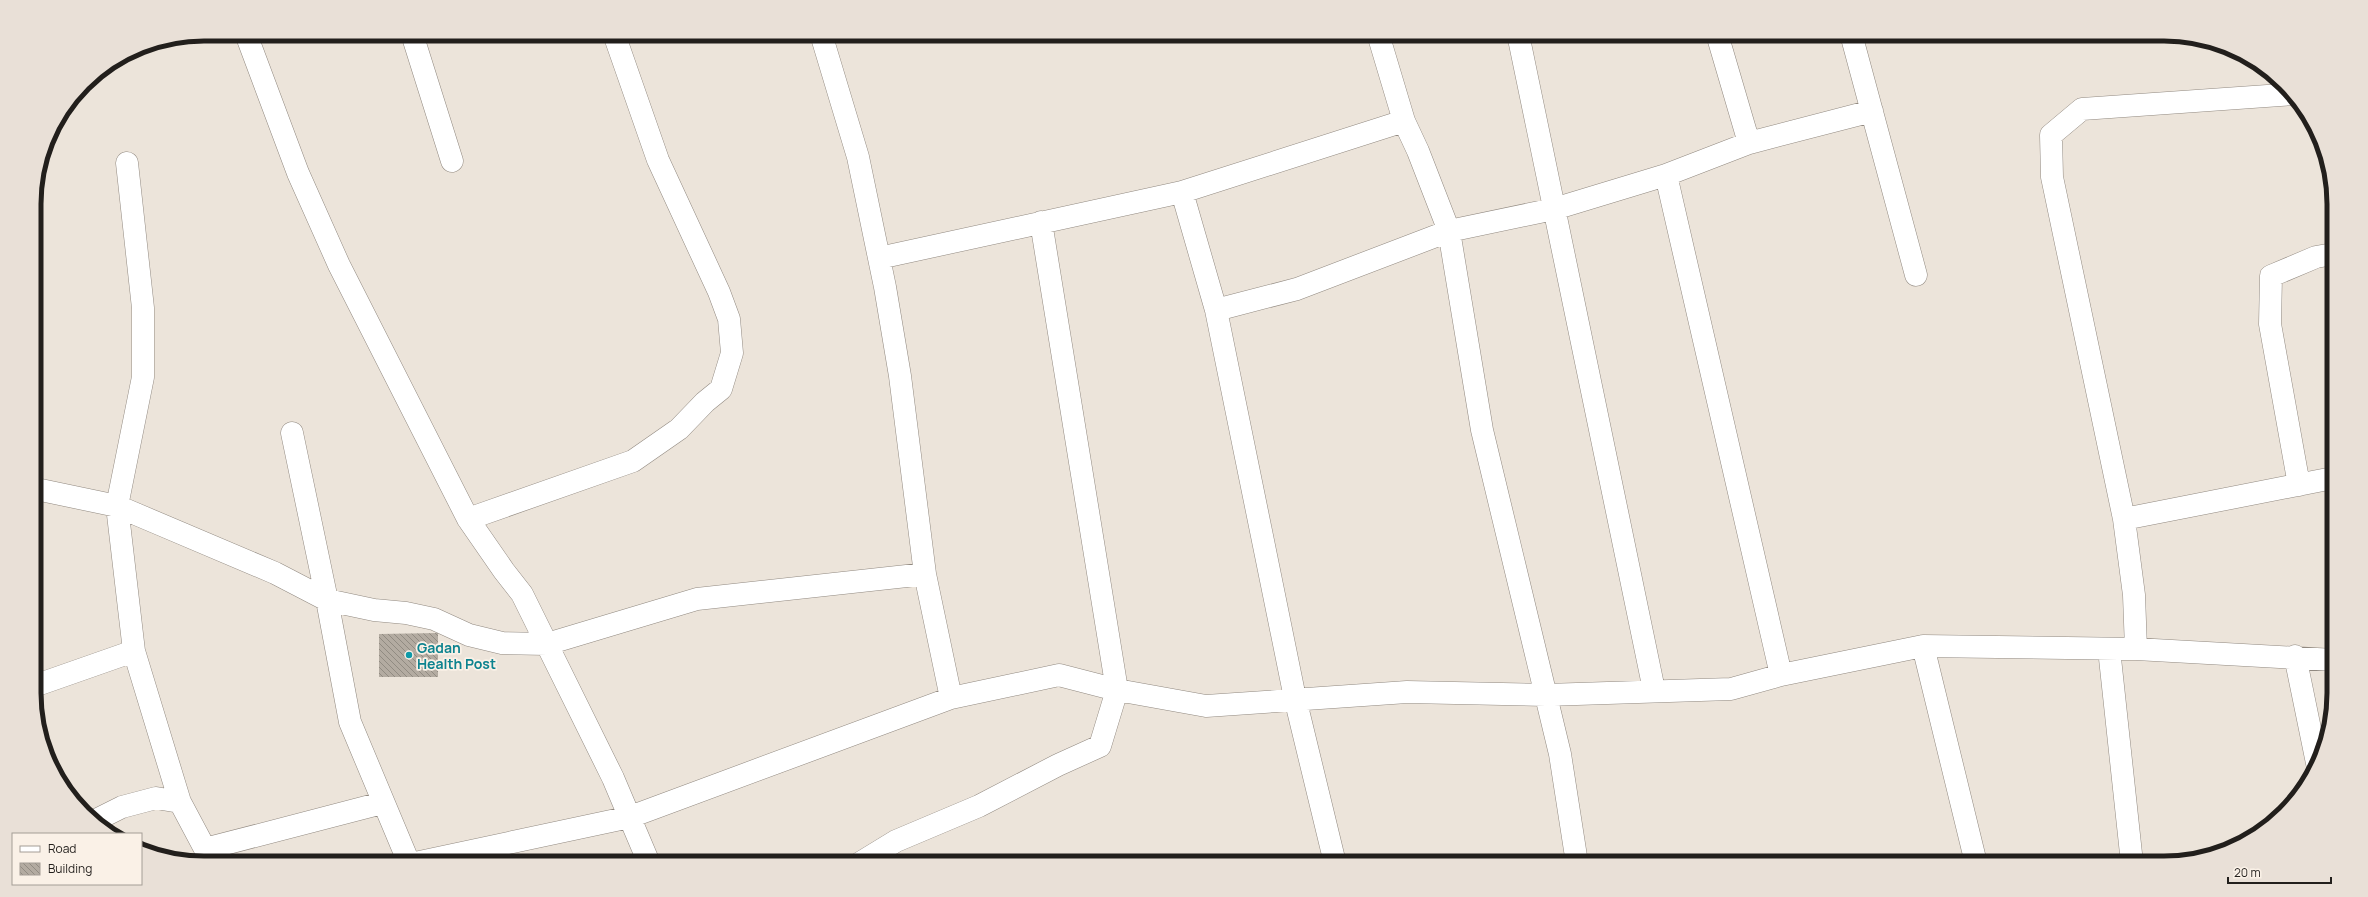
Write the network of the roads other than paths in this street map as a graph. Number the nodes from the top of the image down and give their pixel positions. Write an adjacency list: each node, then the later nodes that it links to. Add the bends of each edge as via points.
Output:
1 (249, 41): 29 (street, via 298,173 335,258)
2 (414, 41): 13 (street)
3 (616, 41): 29 (street, via 658,160 729,319 732,352 721,389 679,429 633,460)
4 (823, 41): 21 (street, via 858,157)
5 (1380, 41): 11 (street)
6 (1519, 41): 17 (street)
7 (1719, 41): 12 (street)
8 (1853, 41): 10 (street)
9 (2285, 95): 30 (street, via 2082,109 2051,135 2052,177)
10 (1872, 111): 12 (street); 22 (street)
11 (1404, 121): 16 (street); 19 (street)
12 (1748, 143): 15 (street)
13 (452, 161)
14 (127, 163): 28 (street, via 144,308 143,376)
15 (1666, 175): 17 (street); 40 (street)
16 (1182, 192): 18 (street); 23 (street)
17 (1554, 209): 19 (street); 43 (street)
18 (1041, 222): 21 (street); 42 (street)
19 (1448, 231): 23 (street, via 1297,289); 44 (street, via 1482,430)
20 (2327, 255): 26 (street, via 2316,257 2271,276 2270,324)
21 (879, 258): 31 (street, via 900,376)
22 (1916, 275)
23 (1216, 310): 46 (street)
24 (292, 432): 32 (street)
25 (2327, 479): 26 (street)
26 (2299, 485): 30 (street)
27 (41, 490): 28 (street)
28 (117, 506): 32 (street, via 261,567); 37 (street)
29 (468, 519): 33 (street, via 522,594)
30 (2124, 519): 36 (street, via 2134,595)
31 (925, 574): 33 (street, via 697,599); 45 (street)
32 (328, 600): 33 (street, via 434,620 469,636 502,644); 49 (street, via 350,722)
33 (547, 644): 50 (street)
34 (1923, 646): 35 (street); 40 (street); 59 (street)
35 (2109, 649): 36 (street); 60 (street)
36 (2136, 649): 38 (street)
37 (134, 652): 41 (street); 48 (street)
38 (2295, 656): 39 (street); 47 (street)
39 (2327, 659)
40 (1781, 676): 43 (street, via 1731,689)
41 (41, 684)
42 (1116, 690): 45 (street, via 1058,676); 46 (street, via 1206,706); 56 (street, via 1100,746 979,806 896,841)
43 (1654, 690): 44 (street)
44 (1546, 695): 46 (street, via 1408,692); 58 (street, via 1560,754)
45 (951, 698): 50 (street)
46 (1295, 698): 57 (street)
47 (2315, 754)
48 (180, 802): 51 (street, via 156,798 122,807); 52 (street)
49 (382, 803): 52 (street); 53 (street)
50 (630, 817): 54 (street); 55 (street)
51 (100, 818)
52 (207, 856)
53 (406, 856)
54 (448, 856)
55 (646, 856)
56 (871, 856)
57 (1333, 856)
58 (1576, 856)
59 (1974, 856)
60 (2131, 856)

